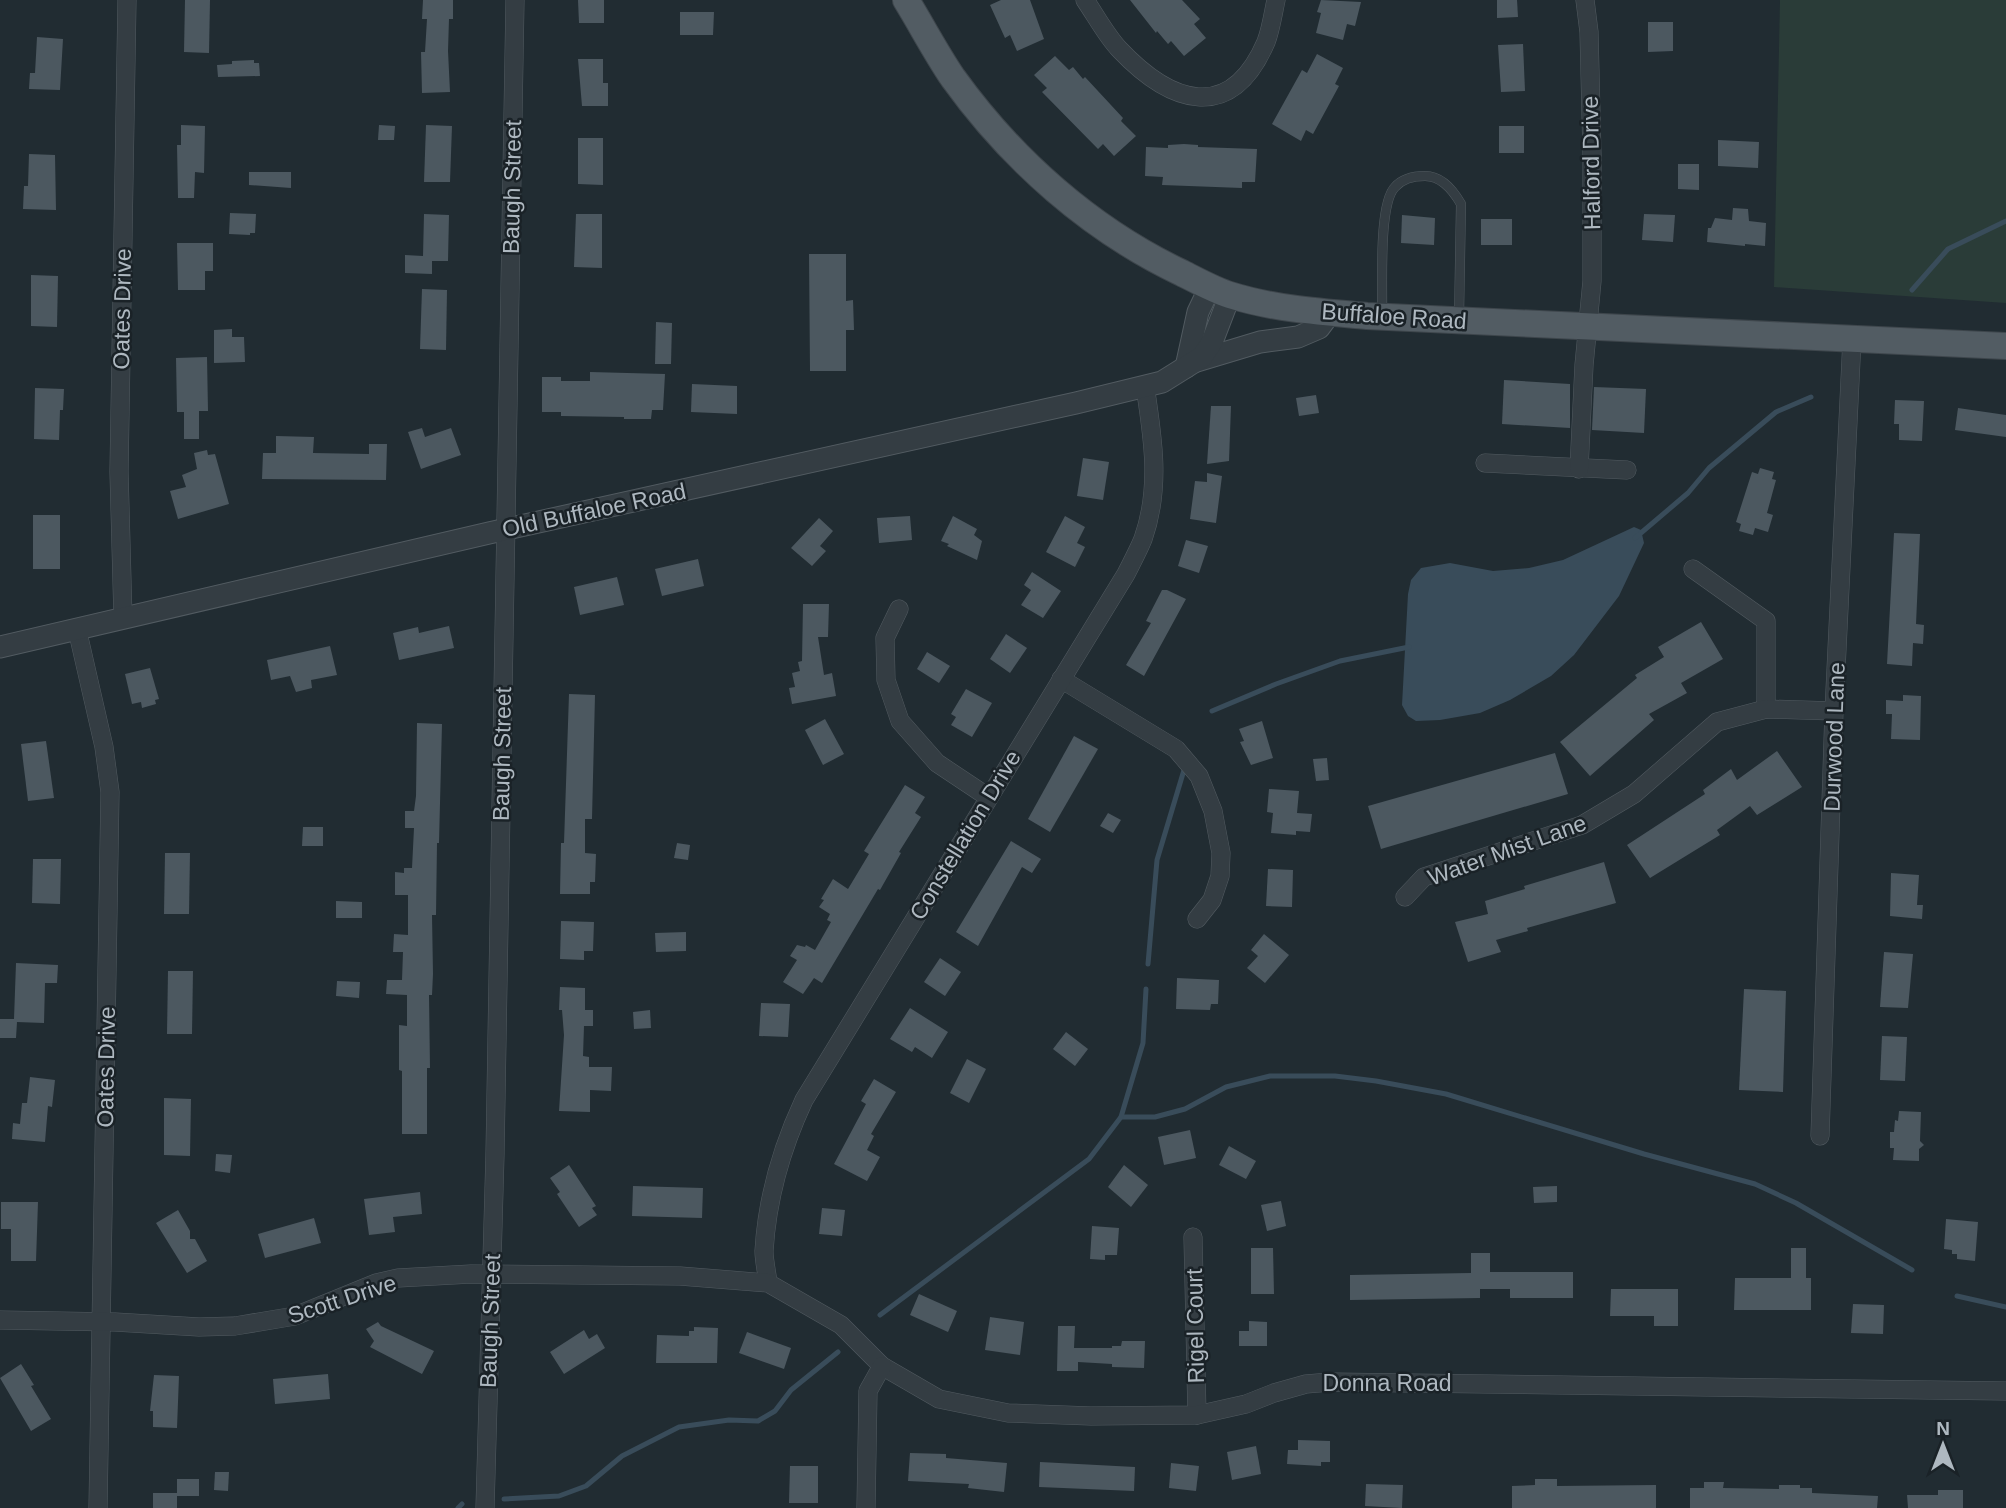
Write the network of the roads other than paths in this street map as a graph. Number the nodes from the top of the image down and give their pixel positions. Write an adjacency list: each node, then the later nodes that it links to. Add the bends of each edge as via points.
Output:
1 (128, 0): 22 (street, Oates Drive, via 119,472)
2 (515, 0): 19 (street, Baugh Street)
3 (906, 0): 7 (main road, Buffaloe Road, via 953,78 1042,180 1116,237)
4 (1085, 0): 5 (street, via 1117,47 1143,72 1179,94 1199,97 1226,93 1250,73 1267,39)
5 (1276, 0)
6 (1585, 0): 11 (street, Halford Drive, via 1592,155)
7 (1220, 291): 8 (main road, Buffaloe Road, via 1273,306); 14 (street, via 1198,312)
8 (1331, 312): 9 (main road, Buffaloe Road); 14 (street, Old Buffaloe Road, via 1319,328 1298,337 1260,342)
9 (1382, 317): 10 (main road, Buffaloe Road); 10 (lane, via 1387,199 1406,179 1434,177 1444,182 1461,204)
10 (1459, 320): 11 (main road, Buffaloe Road)
11 (1588, 326): 12 (main road, Buffaloe Road); 17 (street, Halford Drive)
12 (1852, 339): 13 (main road, Buffaloe Road); 27 (street, Durwood Lane)
13 (2006, 346)
14 (1190, 364): 15 (street, Old Buffaloe Road, via 1162,382)
15 (1145, 386): 19 (street, Old Buffaloe Road); 25 (street, Constellation Drive, via 1155,456 1143,539)
16 (1485, 463): 17 (street)
17 (1579, 469): 18 (street)
18 (1627, 470)
19 (506, 530): 22 (street, Old Buffaloe Road); 33 (street, Baugh Street)
20 (1693, 569): 26 (street, via 1766,621)
21 (899, 609): 28 (street, via 885,638 886,680 900,721 937,763)
22 (123, 618): 23 (street, Old Buffaloe Road)
23 (77, 629): 24 (street, Old Buffaloe Road); 36 (street, Oates Drive, via 110,792)
24 (0, 647)
25 (1061, 678): 28 (street, Constellation Drive); 30 (street, via 1176,749 1199,776 1213,811 1221,853 1212,900)
26 (1766, 709): 27 (street, Water Mist Lane); 29 (street, Water Mist Lane, via 1717,722 1634,794 1582,825 1423,877)
27 (1833, 711): 31 (street, Durwood Lane)
28 (988, 797): 34 (street, Constellation Drive, via 804,1100 778,1165 764,1252)
29 (1405, 897)
30 (1197, 919)
31 (1820, 1136)
32 (1193, 1237): 39 (street, Rigel Court)
33 (491, 1274): 34 (street, Scott Drive, via 680,1276); 36 (street, Scott Drive, via 431,1275 376,1283 295,1317 264,1323 199,1327); 41 (street, Baugh Street)
34 (768, 1283): 37 (street, Donna Road, via 841,1325)
35 (0, 1320): 36 (street, Scott Drive)
36 (100, 1322): 40 (street, Oates Drive)
37 (882, 1366): 39 (street, Donna Road, via 939,1399 1008,1413); 42 (street, via 868,1391)
38 (2006, 1391): 39 (street, Donna Road, via 1329,1382 1306,1384)
39 (1197, 1415)
40 (98, 1508)
41 (485, 1508)
42 (866, 1508)

